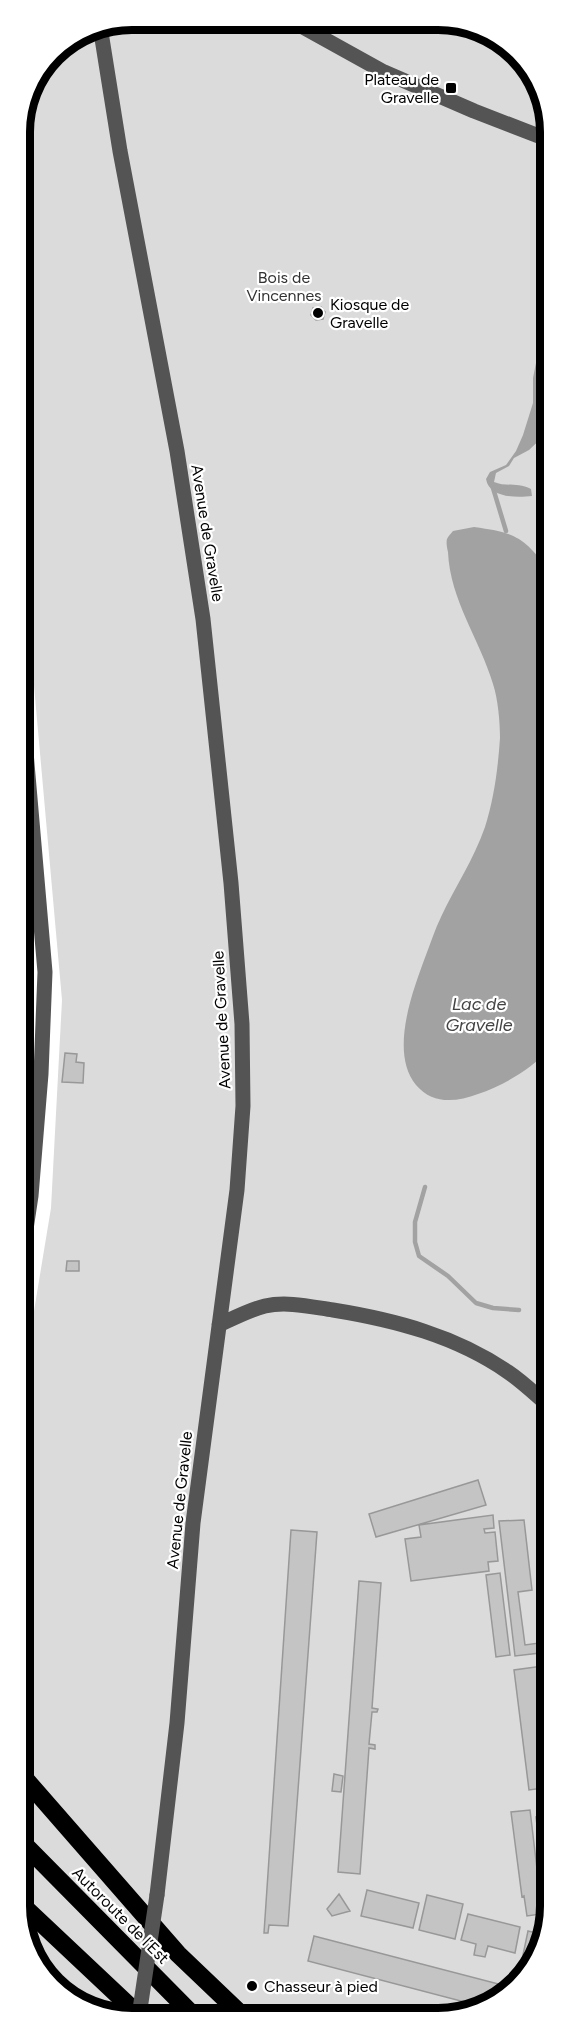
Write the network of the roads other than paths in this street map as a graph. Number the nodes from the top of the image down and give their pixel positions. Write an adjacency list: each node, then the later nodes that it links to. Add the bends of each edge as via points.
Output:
1 (308, 30): 3 (street, via 384,72)
2 (101, 35): 6 (street, Avenue de Gravelle, via 177,451 203,619 231,883 242,1024 243,1106 237,1190)
3 (540, 137)
4 (30, 798): 5 (street, via 45,972)
5 (30, 1203)
6 (219, 1325): 7 (street, via 248,1311 285,1305 398,1323 461,1344 510,1372); 12 (street, Avenue de Gravelle, bridge, via 193,1523 158,1895)
7 (540, 1398)
8 (30, 1784): 14 (highway, via 178,1954)
9 (30, 1850): 13 (highway, Autoroute de l’Est)
10 (31, 1913): 11 (highway)
11 (130, 2008)
12 (140, 2008)
13 (186, 2008)
14 (235, 2008)

